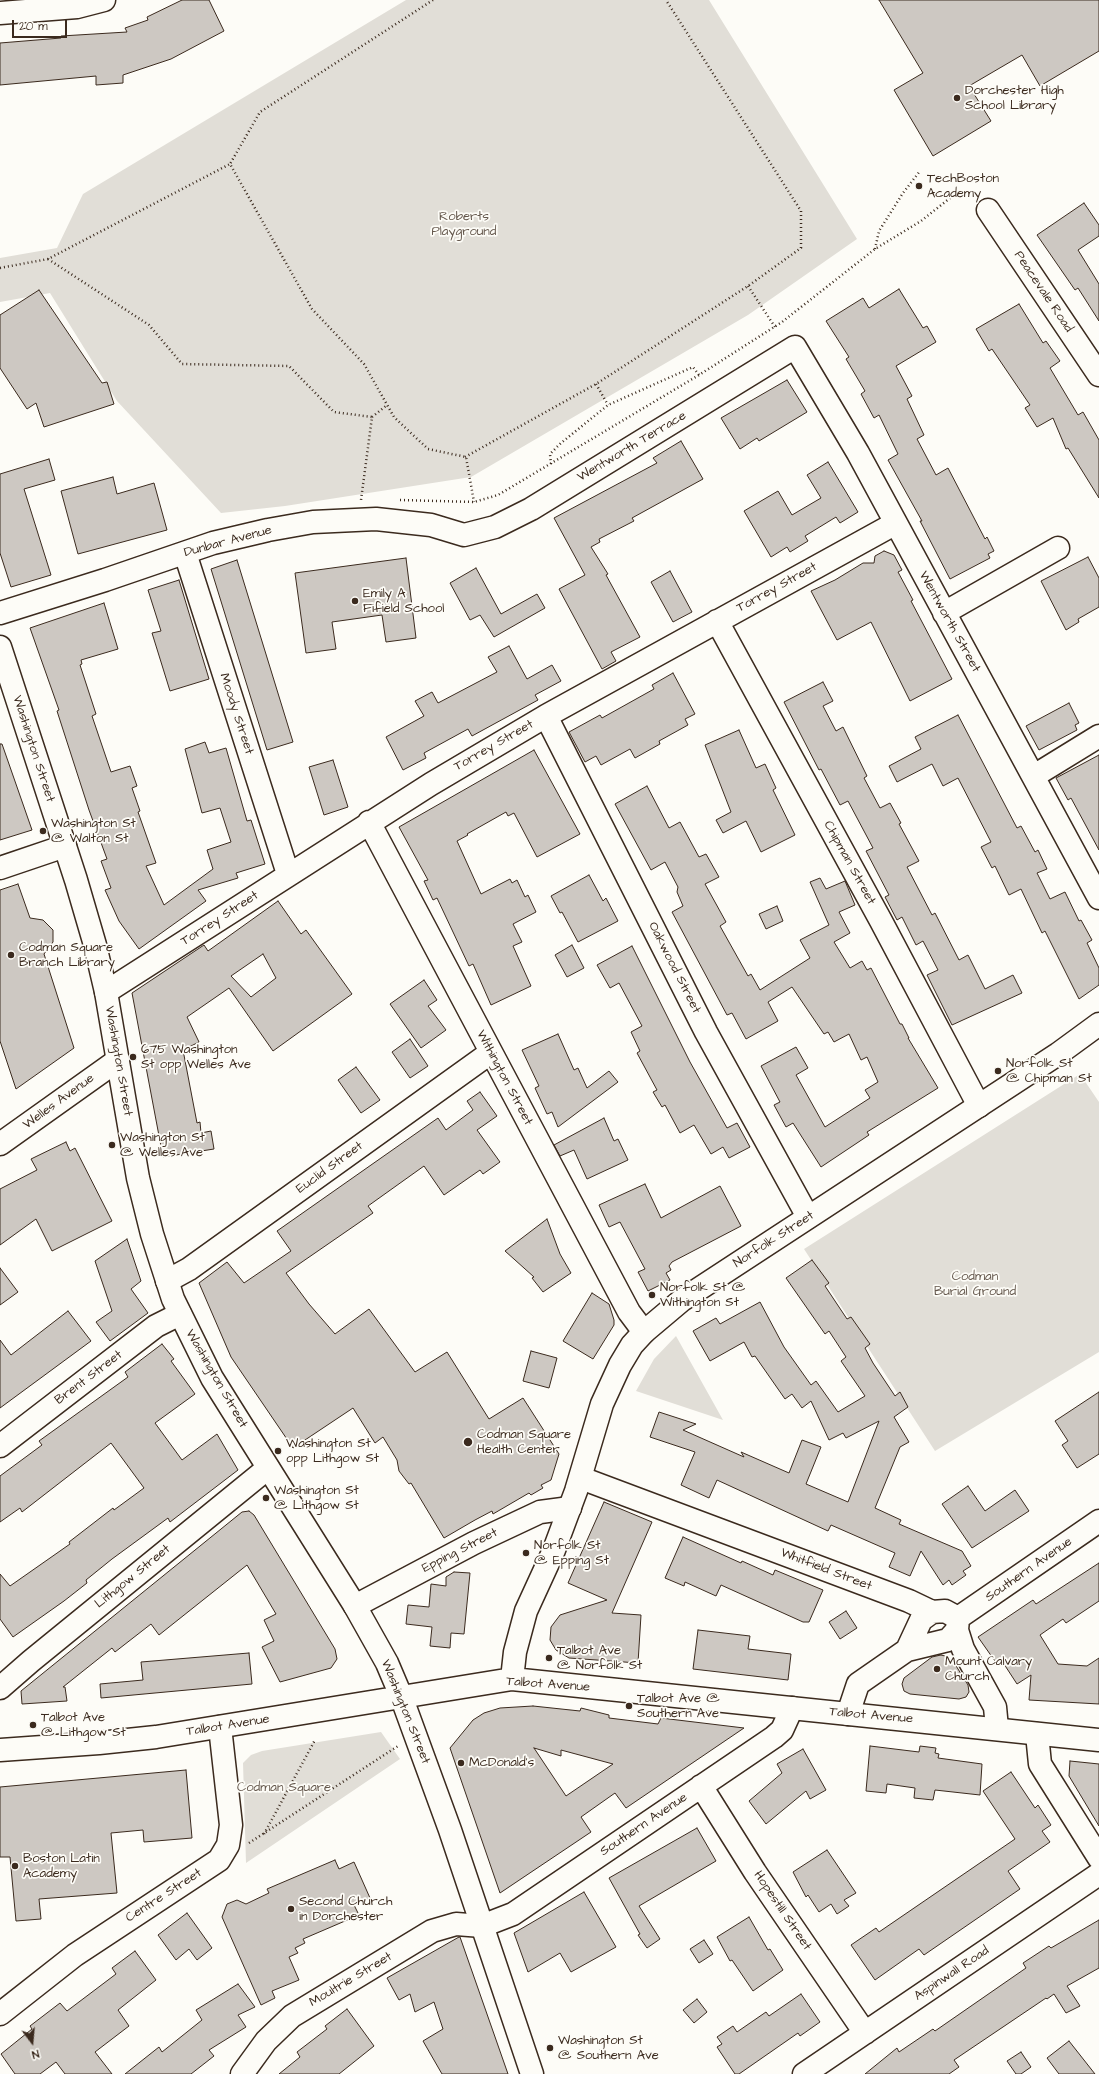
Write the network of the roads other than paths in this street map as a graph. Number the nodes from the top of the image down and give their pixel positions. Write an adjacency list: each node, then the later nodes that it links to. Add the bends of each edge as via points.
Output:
1 (104, 0): 2 (street, via 76,7)
2 (0, 12)
3 (988, 210): 5 (street, Peacevale Road)
4 (796, 347): 6 (street, Wentworth Street); 7 (street, Wentworth Terrace, via 531,509 495,527)
5 (1099, 375)
6 (896, 523): 11 (street, Wentworth Street); 12 (street, Torrey Street)
7 (464, 535): 9 (street, Dunbar Avenue, via 431,525 367,520 313,522 213,543)
8 (1058, 548): 11 (street)
9 (185, 553): 10 (street, Dunbar Avenue); 20 (street, Moody Street)
10 (0, 613)
11 (944, 613): 16 (street, Wentworth Street)
12 (717, 621): 14 (street, Torrey Street); 26 (street, Chipman Street)
13 (0, 647): 18 (street, Washington Street)
14 (546, 716): 17 (street, Torrey Street); 28 (street, Oakwood Street, via 706,1032)
15 (1099, 736): 16 (street)
16 (1034, 776): 21 (street, Wentworth Street)
17 (369, 822): 20 (street, Torrey Street); 24 (street, Withington Street)
18 (65, 846): 19 (street); 22 (street, Washington Street, via 84,905)
19 (0, 868)
20 (288, 874): 22 (street, Torrey Street)
21 (1099, 898)
22 (106, 992): 25 (street, Washington Street)
23 (1099, 1024): 26 (street, Norfolk Street)
24 (490, 1053): 29 (street, Euclid Street, via 189,1269); 31 (street, Withington Street, via 629,1312)
25 (118, 1060): 27 (street, Welles Avenue); 29 (street, Washington Street, via 138,1178)
26 (979, 1106): 28 (street, Norfolk Street)
27 (0, 1144)
28 (808, 1218): 31 (street, Norfolk Street, via 682,1300)
29 (167, 1281): 30 (street, Washington Street)
30 (180, 1314): 32 (street, Brent Street, via 156,1326); 33 (street, Washington Street, via 212,1378)
31 (644, 1332): 34 (street, Norfolk Street, via 632,1345 620,1365 602,1404)
32 (0, 1446)
33 (268, 1468): 37 (street, Washington Street); 42 (street, Lithgow Street)
34 (581, 1478): 35 (street, Norfolk Street); 38 (street, Whitfield Street, via 909,1601)
35 (570, 1508): 37 (street, Epping Street, via 540,1512); 41 (street, Norfolk Street, via 526,1611 515,1652)
36 (1099, 1521): 39 (street, Southern Avenue)
37 (355, 1606): 43 (street, Washington Street, via 387,1663)
38 (932, 1612): 39 (street, Whitfield Street, via 945,1611); 40 (street, via 921,1620)
39 (958, 1624): 40 (street, Southern Avenue, via 948,1640); 47 (street, via 963,1649 995,1707)
40 (907, 1650): 45 (street, Southern Avenue, via 858,1684)
41 (512, 1679): 43 (street, Talbot Avenue); 44 (street, Talbot Avenue)
42 (0, 1688)
43 (401, 1696): 46 (street, Talbot Avenue); 54 (street, Washington Street)
44 (792, 1708): 45 (street, Talbot Avenue); 51 (street, Southern Avenue, via 782,1730 774,1737)
45 (848, 1714): 47 (street, Talbot Avenue)
46 (220, 1727): 50 (street, Talbot Avenue, via 99,1744); 55 (street, Centre Street, via 231,1825 223,1855 214,1864 74,1955)
47 (997, 1728): 48 (street, Talbot Avenue)
48 (1037, 1734): 49 (street, Talbot Avenue); 52 (street, via 1040,1764)
49 (1099, 1740)
50 (0, 1750)
51 (701, 1786): 54 (street, Southern Avenue, via 514,1914); 56 (street, Hopestill Street, via 755,1872)
52 (1099, 1858)
53 (1099, 1874): 56 (street, Aspinwall Road)
54 (482, 1926): 57 (street, Moultrie Street, via 456,1924 432,1931 329,1992 292,2016 266,2041); 58 (street, Washington Street)
55 (0, 2014)
56 (865, 2033): 59 (street, Aspinwall Road)
57 (242, 2074)
58 (532, 2074)
59 (804, 2074)

